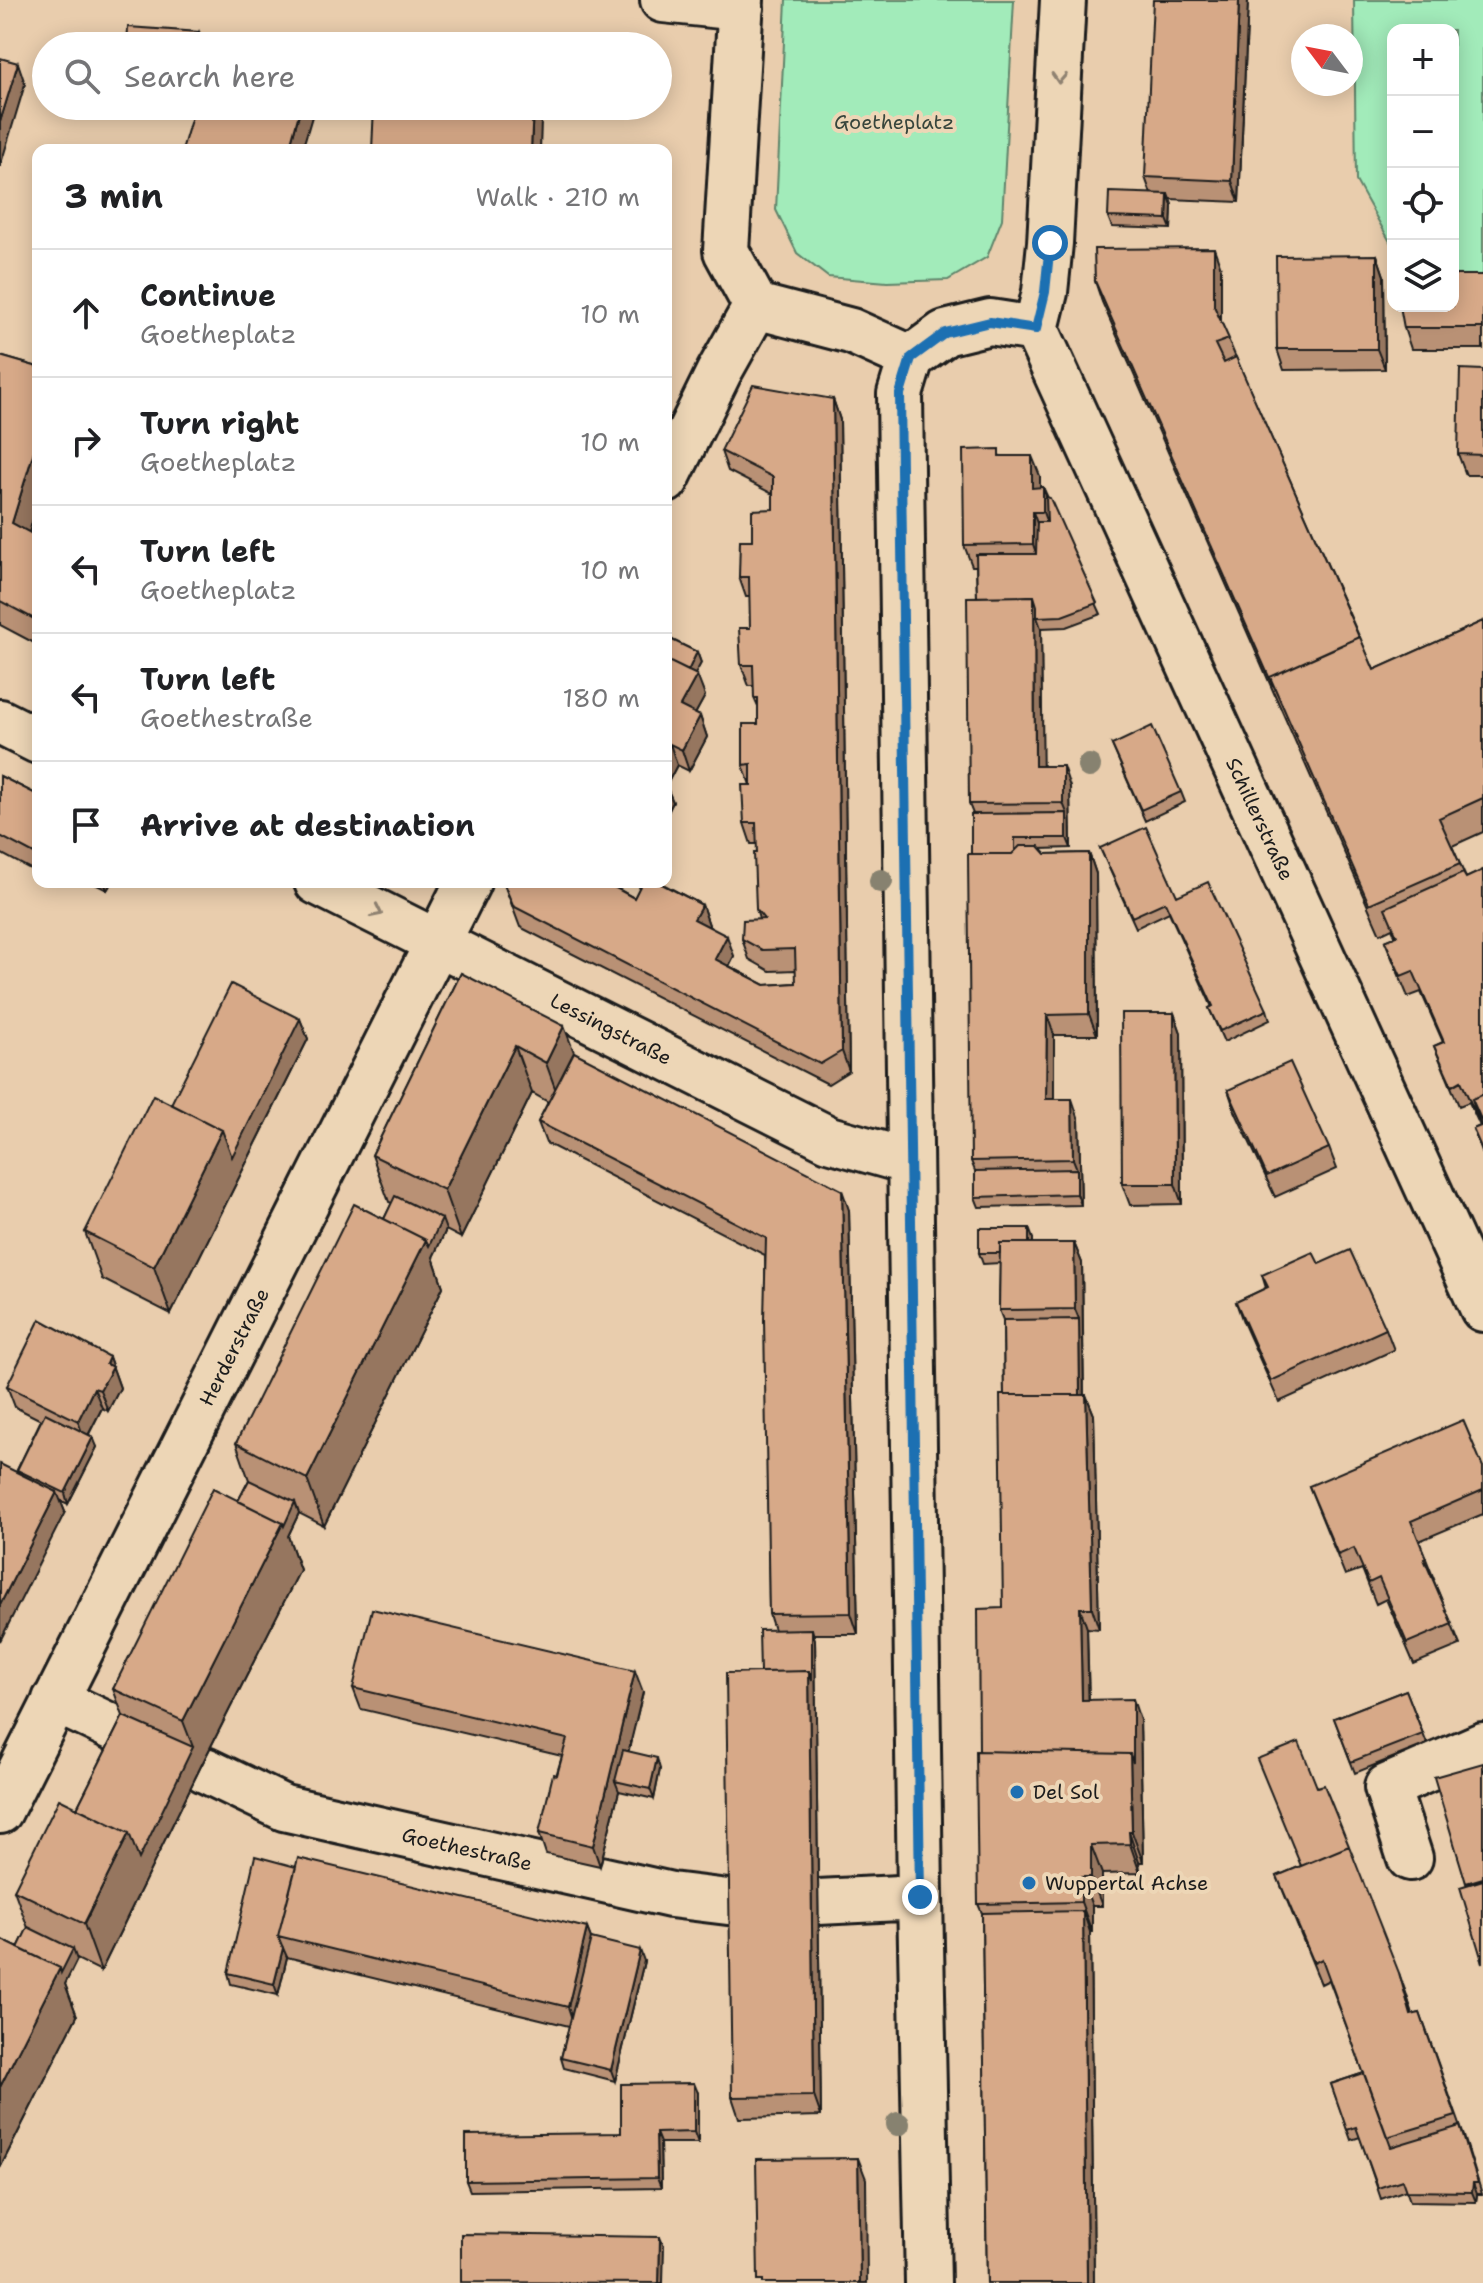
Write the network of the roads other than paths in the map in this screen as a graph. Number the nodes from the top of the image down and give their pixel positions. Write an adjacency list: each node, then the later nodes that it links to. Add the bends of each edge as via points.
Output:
1 (663, 0): 3 (street)
2 (1063, 0): 5 (street, one-way to 5, via 1050,243)
3 (741, 4): 4 (street, via 726,251)
4 (756, 306): 6 (street, via 851,331); 7 (street)
5 (1036, 329): 6 (street, via 990,322 945,333); 14 (street, Schillerstraße)
6 (911, 358): 13 (street, via 900,394)
7 (672, 468)
8 (0, 722): 9 (street)
9 (32, 738)
10 (329, 888): 12 (street, Lessingstraße, one-way to 12)
11 (465, 888): 12 (street, Herderstraße)
12 (438, 942): 13 (street, Lessingstraße, via 829,1139); 15 (street, Herderstraße)
13 (910, 1162): 21 (street)
14 (1483, 1309)
15 (55, 1700): 16 (street); 19 (street, Herderstraße)
16 (129, 1735)
17 (1483, 1745): 20 (street, via 1387,1787)
18 (205, 1770): 23 (street, Goethestraße, via 284,1808 671,1895)
19 (0, 1811)
20 (1410, 1858)
21 (920, 1897): 22 (street); 24 (street)
22 (818, 1902)
23 (736, 1903)
24 (928, 2283)

